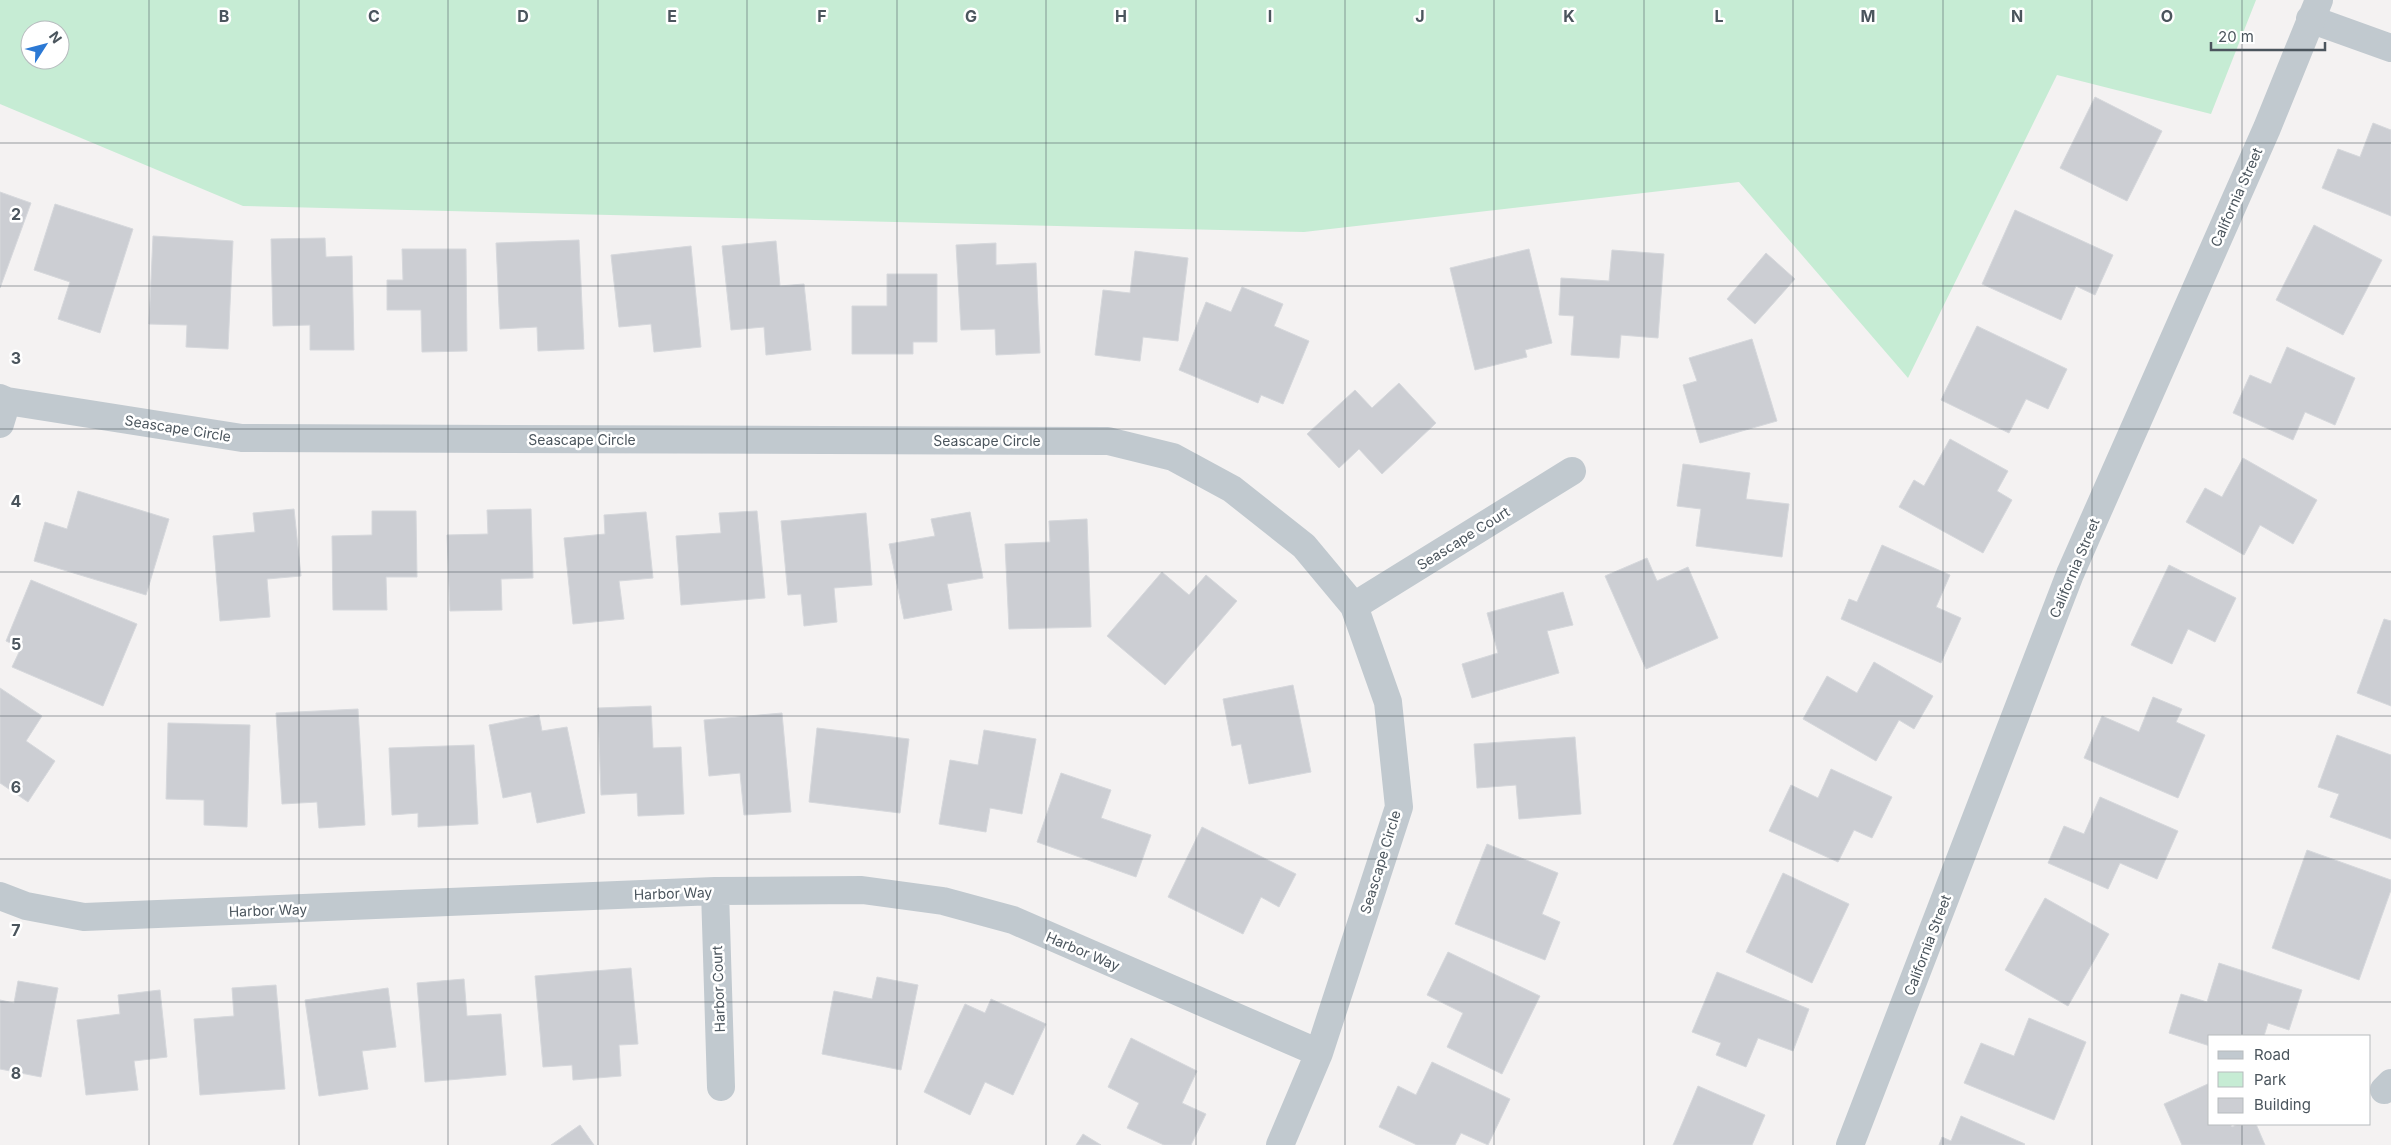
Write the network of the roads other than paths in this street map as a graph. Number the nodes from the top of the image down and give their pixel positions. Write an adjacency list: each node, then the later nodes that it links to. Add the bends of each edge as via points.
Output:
1 (2315, 9): 2 (street); 11 (street, California Street, via 2267,128 2070,574)
2 (2391, 48)
3 (2, 407): 5 (street, Seascape Circle, via 242,438 1108,441 1173,457 1232,489 1304,546)
4 (1572, 471): 5 (street, Seascape Court)
5 (1354, 606): 8 (street, Seascape Circle, via 1388,702 1399,807)
6 (715, 891): 7 (street, Harbor Way, via 84,918 26,906); 8 (street, Harbor Way, via 862,890 943,901 1013,920); 9 (street, Harbor Court)
7 (0, 896)
8 (1319, 1053): 10 (street, Seascape Circle)
9 (721, 1087)
10 (1280, 1145)
11 (1850, 1145)

